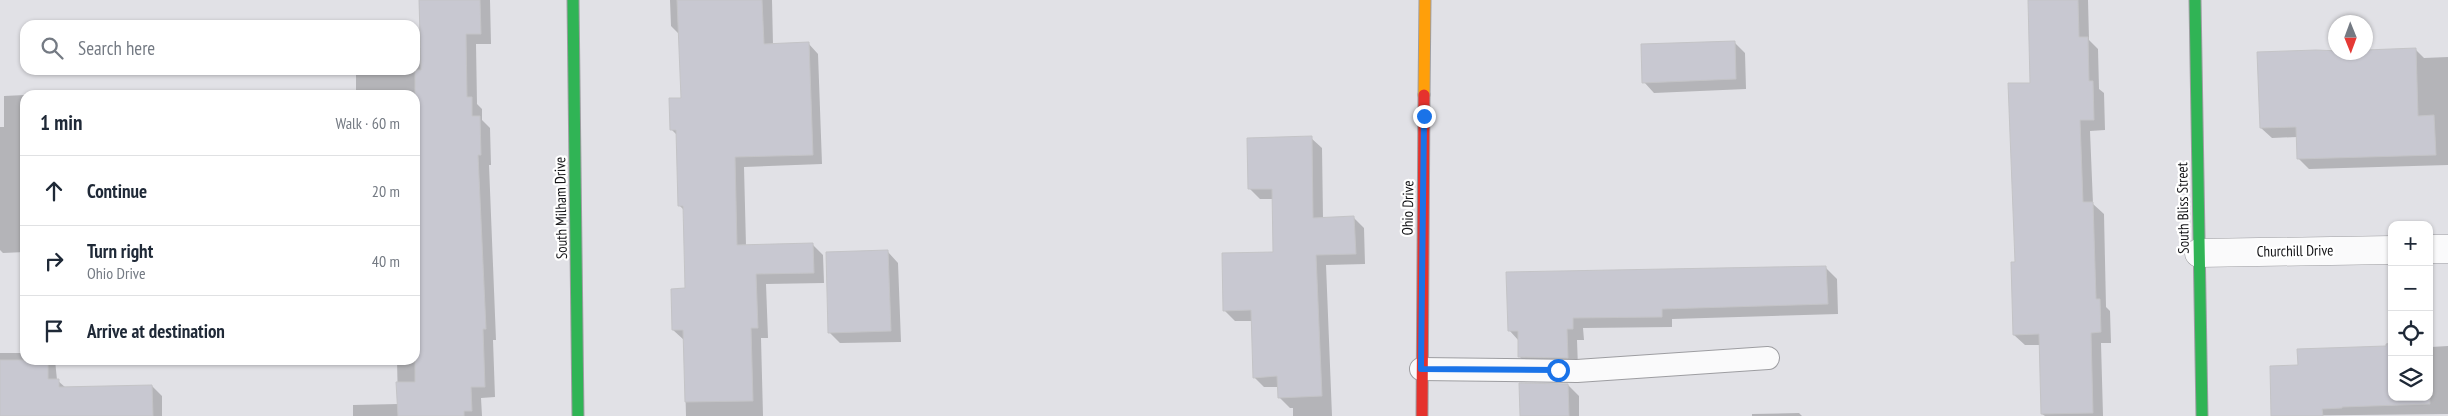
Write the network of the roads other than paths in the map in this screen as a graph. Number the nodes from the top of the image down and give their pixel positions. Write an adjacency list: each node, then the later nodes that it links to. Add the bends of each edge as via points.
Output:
1 (573, 0): 10 (street, South Milham Drive)
2 (1424, 0): 9 (street, Ohio Drive)
3 (2195, 0): 7 (street, South Bliss Street)
4 (2433, 249): 5 (street)
5 (2448, 249)
6 (2388, 250): 7 (street, Churchill Drive)
7 (2199, 253): 12 (street, South Bliss Street)
8 (1768, 358): 9 (lane, via 1577,371)
9 (1421, 369): 11 (street, Ohio Drive)
10 (578, 416)
11 (1422, 416)
12 (2202, 416)

